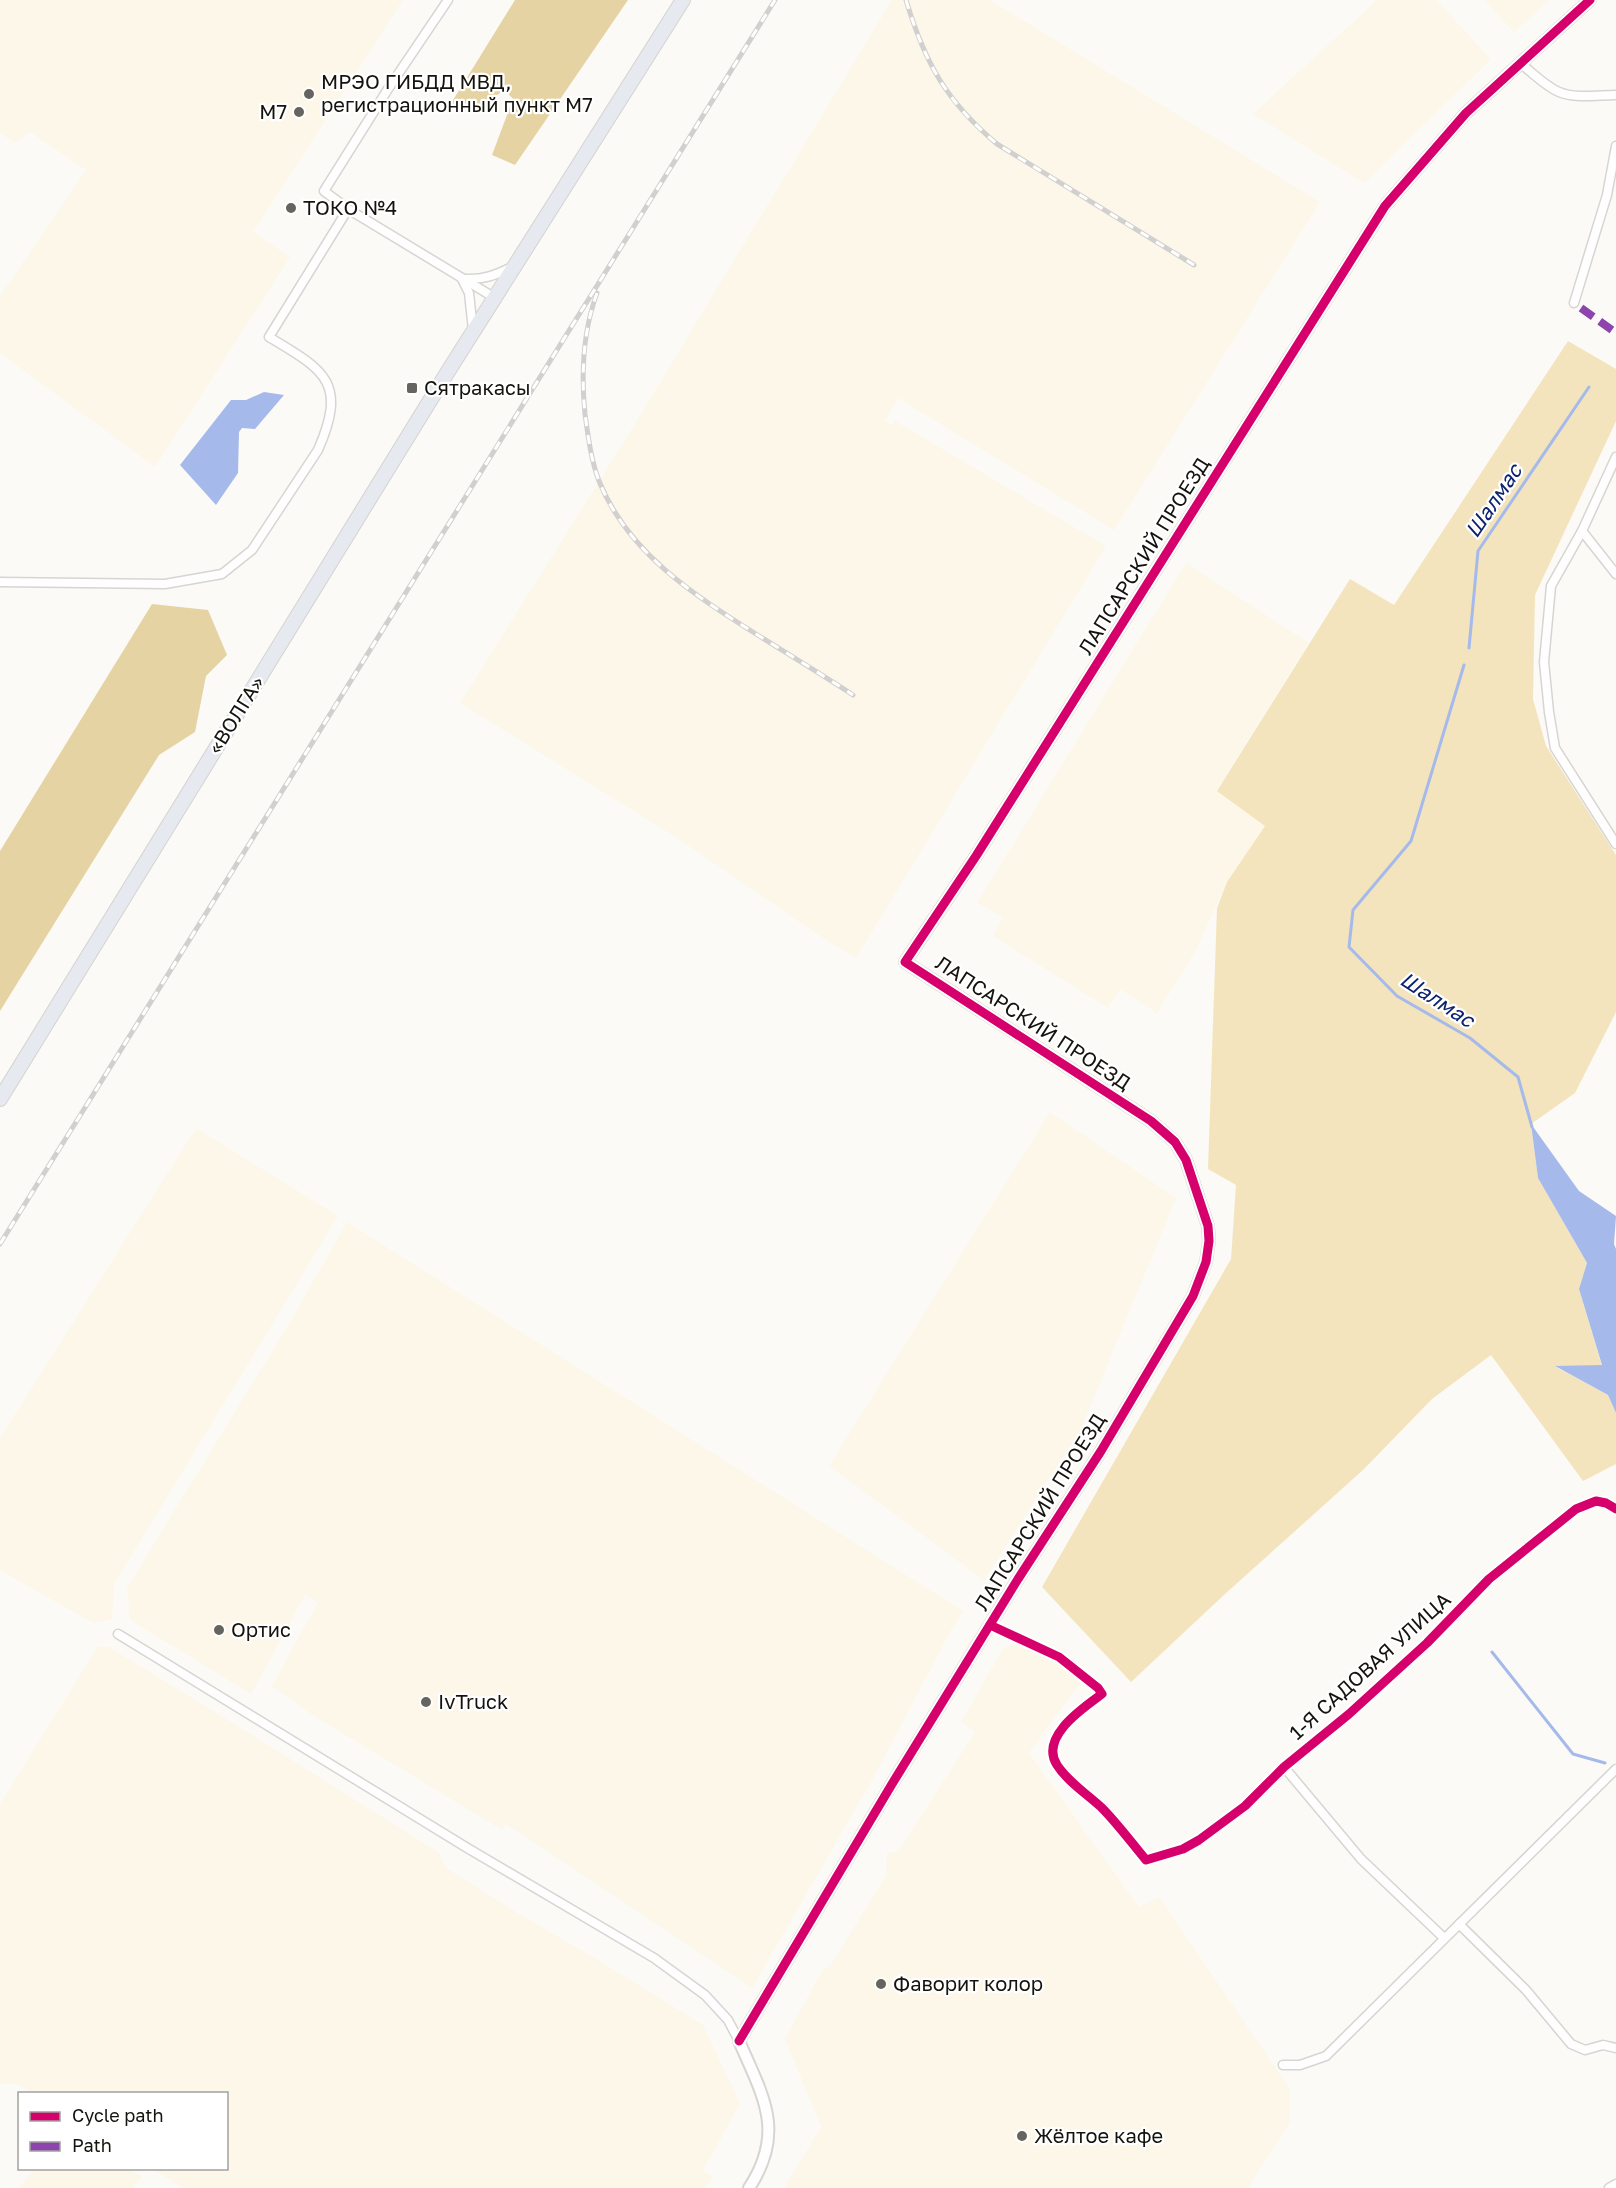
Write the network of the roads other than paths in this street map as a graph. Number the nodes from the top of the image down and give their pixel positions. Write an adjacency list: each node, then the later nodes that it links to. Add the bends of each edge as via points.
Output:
1 (448, 0): 7 (street, via 324,191)
2 (683, 0): 8 (highway, «ВОЛГА»)
3 (1590, 0): 4 (street, ЛАПСАРСКИЙ ПРОЕЗД)
4 (1521, 64): 5 (street, via 1559,92); 20 (street, ЛАПСАРСКИЙ ПРОЕЗД, via 1466,113 1385,206 976,856 905,962 1151,1121 1175,1142 1186,1160 1208,1226 1206,1262 1193,1296 1101,1451)
5 (1616, 95)
6 (1616, 146): 11 (street, via 1607,195)
7 (348, 209): 9 (street); 16 (street, via 269,337 319,369 328,385 330,415 318,450 252,550 222,574 165,584)
8 (514, 266): 9 (street, via 480,279); 10 (highway, «ВОЛГА»)
9 (461, 278): 10 (street); 12 (street, via 469,293)
10 (495, 298): 12 (highway, «ВОЛГА»)
11 (1574, 303)
12 (473, 332): 18 (highway, «ВОЛГА»)
13 (1616, 457): 14 (street)
14 (1582, 531): 15 (street); 17 (street, via 1551,586 1544,662 1549,712 1555,748)
15 (1616, 574)
16 (0, 582)
17 (1616, 844)
18 (0, 1099)
19 (1616, 1509): 22 (street, 1-Я САДОВАЯ УЛИЦА, via 1596,1501 1576,1509 1489,1579 1427,1643)
20 (990, 1625): 22 (street, 1-Я САДОВАЯ УЛИЦА, via 1059,1657 1102,1694 1060,1731 1054,1758 1065,1775 1103,1809 1146,1860 1199,1840 1245,1806); 26 (street, ЛАПСАРСКИЙ ПРОЕЗД)
21 (118, 1634): 26 (street, via 654,1958 705,1995 728,2020)
22 (1284, 1767): 25 (street, via 1361,1859)
23 (1616, 1769): 24 (street)
24 (1459, 1924): 25 (street); 27 (street, via 1526,1990 1571,2044 1585,2050 1603,2045)
25 (1444, 1938): 28 (street, via 1326,2056 1300,2065)
26 (740, 2041): 30 (street, via 767,2109 770,2130 760,2172)
27 (1616, 2048)
28 (1283, 2065)
29 (1616, 2184): 31 (street)
30 (749, 2188)
31 (1609, 2188)

